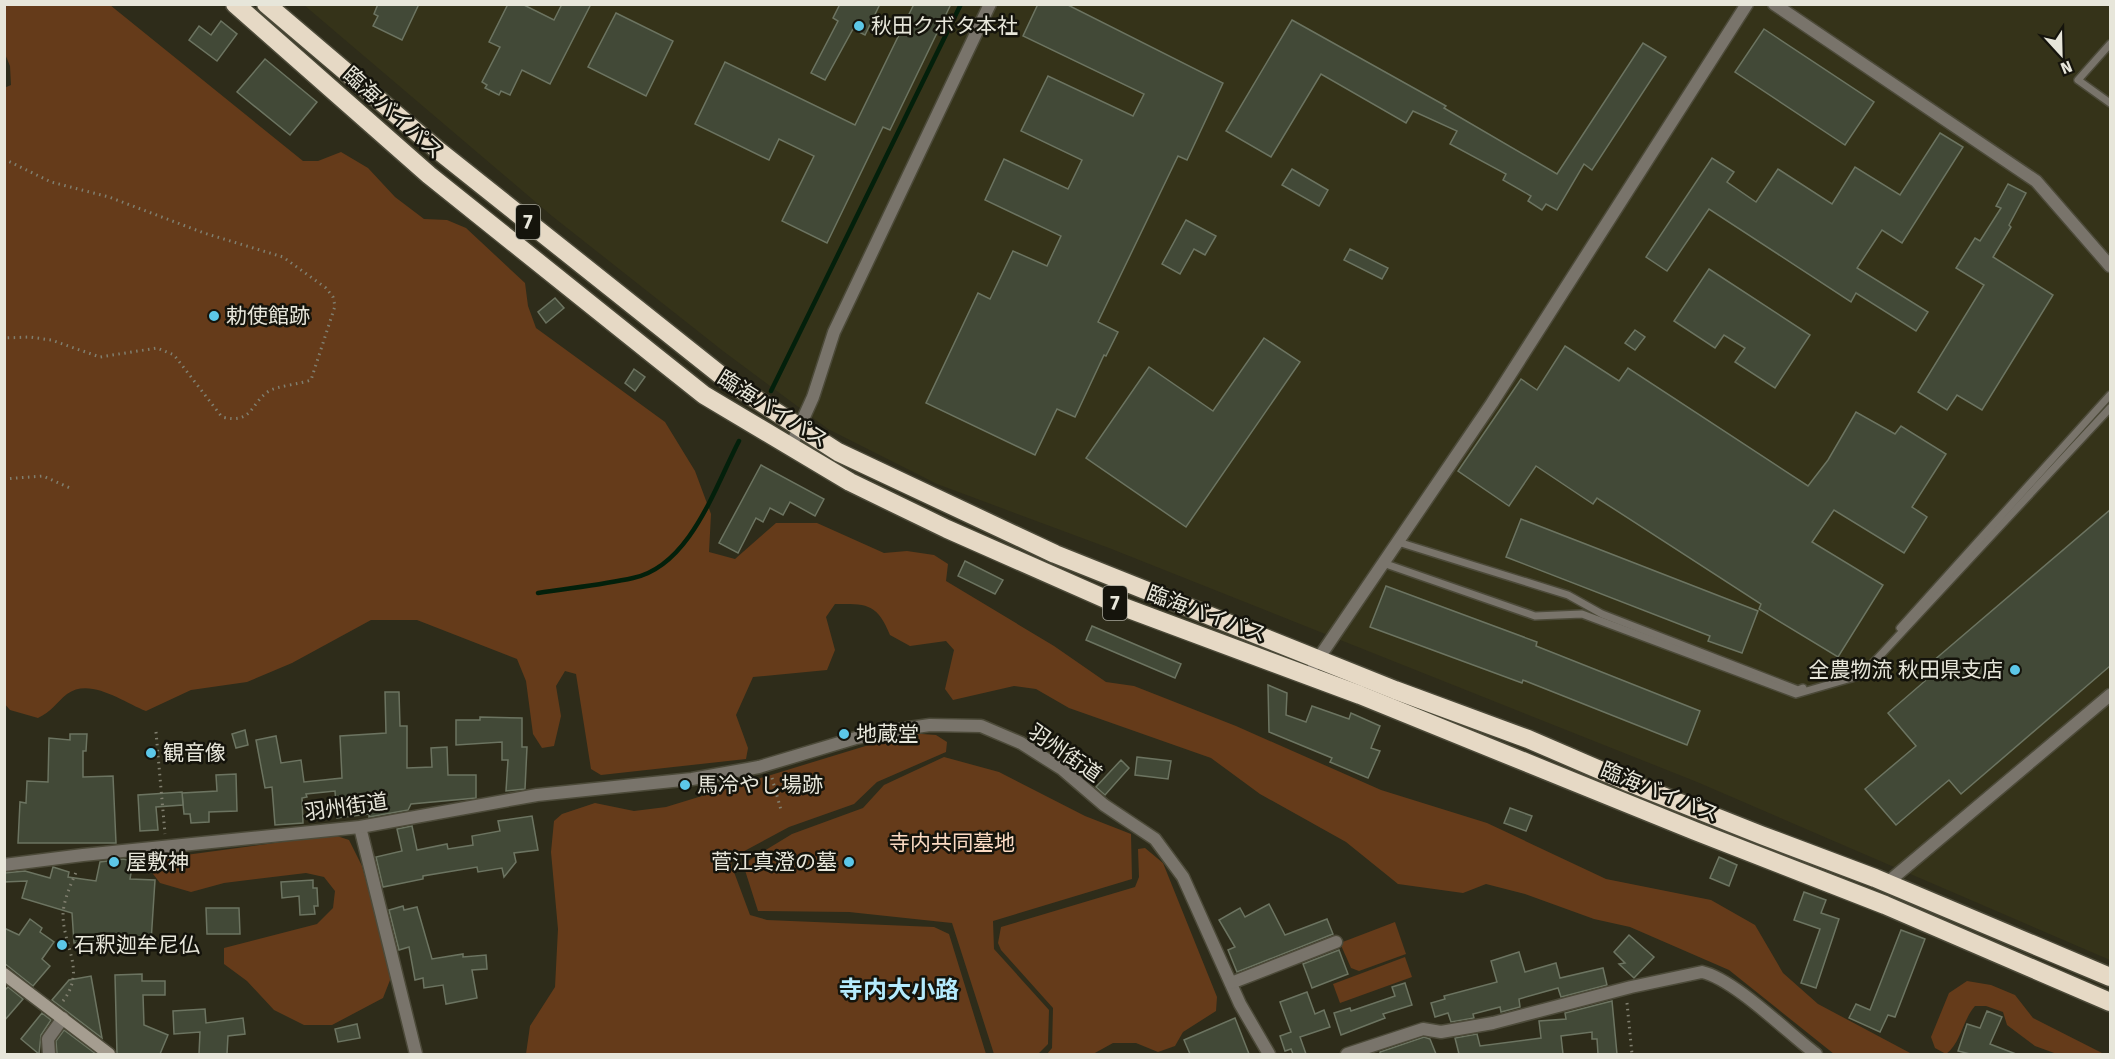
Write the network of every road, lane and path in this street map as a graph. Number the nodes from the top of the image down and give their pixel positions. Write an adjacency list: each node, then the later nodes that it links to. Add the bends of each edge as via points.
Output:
1 (235, 4): 14 (highway, 臨海バイパス / 7, via 429,175 546,271 704,394)
2 (266, 4): 13 (highway, 臨海バイパス / 7, via 430,144 578,262 728,381)
3 (990, 4): 13 (street, via 834,332)
4 (1747, 4): 17 (street)
5 (1774, 4): 9 (street, via 2036,181)
6 (2110, 44): 7 (lane, via 2078,80)
7 (2110, 103)
8 (4, 159): 10 (path, via 51,182 109,197 204,233 283,257 326,288 335,306 311,380 269,391 253,410 234,420 222,417 174,355 157,348 100,357 51,340)
9 (2110, 266)
10 (4, 338)
11 (2110, 395): 17 (lane, via 1862,670 1798,690 1602,614 1568,596)
12 (2110, 408): 18 (lane, via 1863,675 1796,694 1582,614 1535,616)
13 (799, 428): 14 (street); 19 (highway, 臨海バイパス / 7, via 848,457 1055,554)
14 (790, 448): 20 (highway, 臨海バイパス / 7, via 947,529 1116,604)
15 (4, 479): 16 (path, via 43,476)
16 (70, 488)
17 (1398, 542): 18 (street)
18 (1383, 563): 19 (street)
19 (1318, 659): 20 (street); 29 (highway, 臨海バイパス / 7)
20 (1306, 676): 35 (highway, 臨海バイパス / 7, via 1885,904)
21 (2110, 695): 29 (street)
22 (156, 732): 26 (path)
23 (769, 764): 24 (path); 25 (street, 羽州街道, via 692,779 537,795); 33 (street, 羽州街道, via 856,738 930,725 981,726 1021,743 1155,839 1183,877)
24 (780, 810)
25 (360, 827): 26 (street, 羽州街道); 39 (street)
26 (166, 848): 27 (street, 羽州街道)
27 (83, 855): 28 (street, 羽州街道); 36 (path, via 63,915 73,988)
28 (4, 866)
29 (1887, 883): 32 (highway, 臨海バイパス / 7)
30 (1336, 942): 33 (street)
31 (4, 974): 36 (street)
32 (2110, 977)
33 (1231, 983): 40 (street, 羽州街道)
34 (1625, 989): 41 (street, via 1493,1023 1442,1032 1423,1029); 42 (path); 43 (street, via 1702,972 1712,974)
35 (2110, 1002)
36 (58, 1015): 37 (street, via 48,1039); 38 (street)
37 (49, 1054)
38 (109, 1054)
39 (416, 1054)
40 (1269, 1054)
41 (1347, 1054)
42 (1632, 1054)
43 (1816, 1054)

